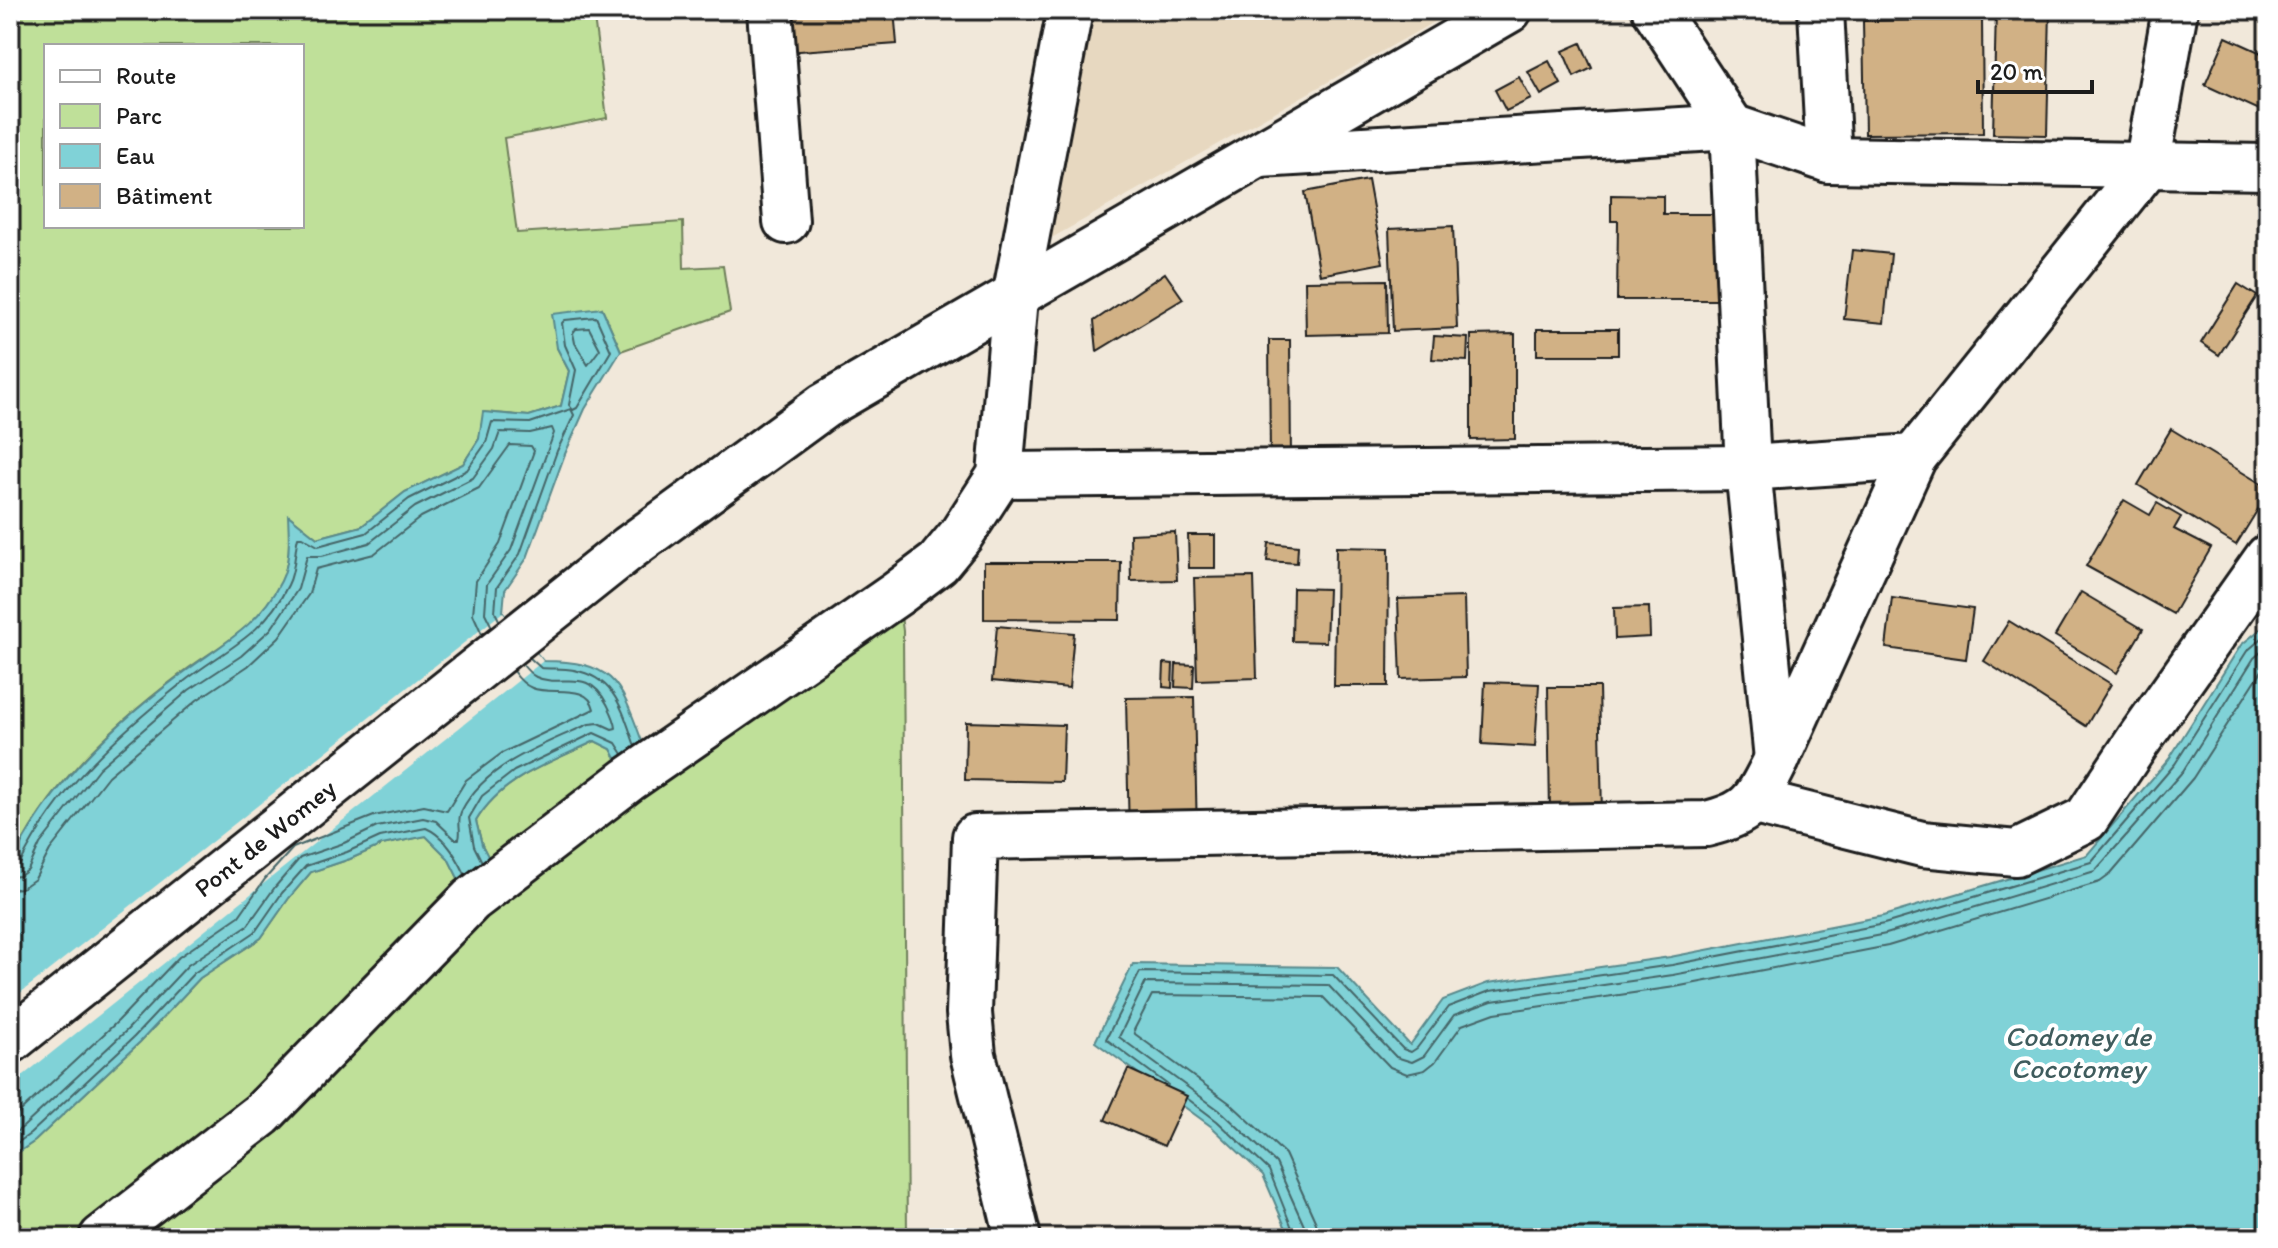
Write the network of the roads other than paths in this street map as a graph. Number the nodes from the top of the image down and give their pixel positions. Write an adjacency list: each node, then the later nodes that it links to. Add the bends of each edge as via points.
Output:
1 (770, 10): 12 (street)
2 (1070, 10): 13 (street)
3 (1509, 10): 8 (street, Pont de Womey)
4 (1655, 10): 7 (street)
5 (1821, 10): 9 (street)
6 (2175, 10): 10 (street)
7 (1732, 127): 8 (street); 9 (street); 15 (street)
8 (1260, 155): 13 (street, Pont de Womey)
9 (1829, 160): 10 (street)
10 (2147, 166): 11 (street); 14 (street)
11 (2268, 167)
12 (786, 221)
13 (1015, 297): 16 (street); 20 (street, Pont de Womey, via 824,406 719,480)
14 (1914, 457): 15 (street); 18 (street)
15 (1748, 468): 16 (street); 18 (street)
16 (1000, 475): 21 (street, via 938,563 628,780 485,889 262,1114)
17 (2268, 557): 19 (street, via 2086,819 2016,853 1922,844)
18 (1777, 759): 19 (street)
19 (1755, 802): 22 (street, via 1731,818 1706,824 975,837 969,1013 973,1055)
20 (10, 1041)
21 (102, 1238)
22 (1018, 1238)

